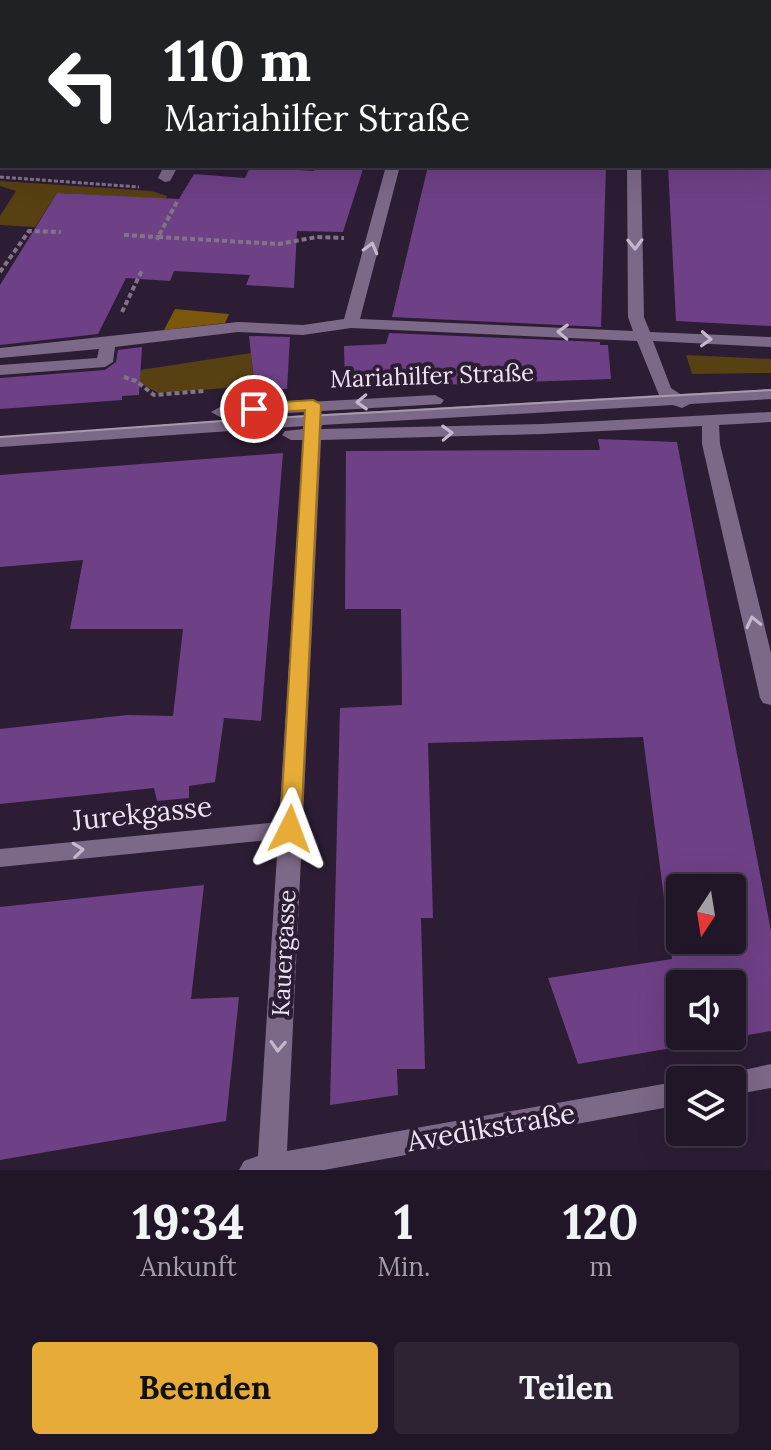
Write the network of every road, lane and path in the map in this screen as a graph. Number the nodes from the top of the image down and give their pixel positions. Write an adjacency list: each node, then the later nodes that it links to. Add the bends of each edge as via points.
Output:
1 (392, 168): 9 (street)
2 (634, 168): 13 (street, one-way to 13, via 636,317)
3 (0, 177): 4 (path)
4 (143, 188)
5 (184, 191): 8 (path)
6 (61, 232): 11 (path, via 29,231)
7 (124, 235): 8 (path)
8 (157, 239): 9 (path, via 279,244 317,237)
9 (373, 239): 12 (street, one-way to 9)
10 (142, 270): 15 (path)
11 (0, 272)
12 (351, 323): 13 (street, one-way to 12); 15 (street, via 303,330 238,327)
13 (641, 336): 14 (street, one-way to 14); 20 (street)
14 (771, 342)
15 (108, 343): 16 (street); 17 (street)
16 (0, 353)
17 (105, 362): 18 (street); 19 (path, via 104,370 136,381 154,395)
18 (0, 370)
19 (209, 391)
20 (671, 396): 21 (street); 23 (street); 24 (street)
21 (768, 398)
22 (771, 417): 24 (street, Mariahilfer Straße)
23 (313, 420): 24 (street, Mariahilfer Straße, one-way to 24, via 467,432); 25 (street, Mariahilfer Straße); 27 (street); 28 (street, Mariahilfer Straße); 30 (street, Kauergasse)
24 (710, 420): 26 (street); 29 (street, one-way to 24, via 711,444)
25 (0, 429)
26 (771, 429)
27 (0, 442)
28 (0, 454)
29 (771, 698)
30 (290, 829): 31 (street, Jurekgasse, one-way to 30); 35 (street, Kauergasse, one-way to 35)
31 (0, 858)
32 (771, 1076): 33 (street)
33 (746, 1080)
34 (666, 1096): 35 (street, Avedikstraße)
35 (263, 1168)

